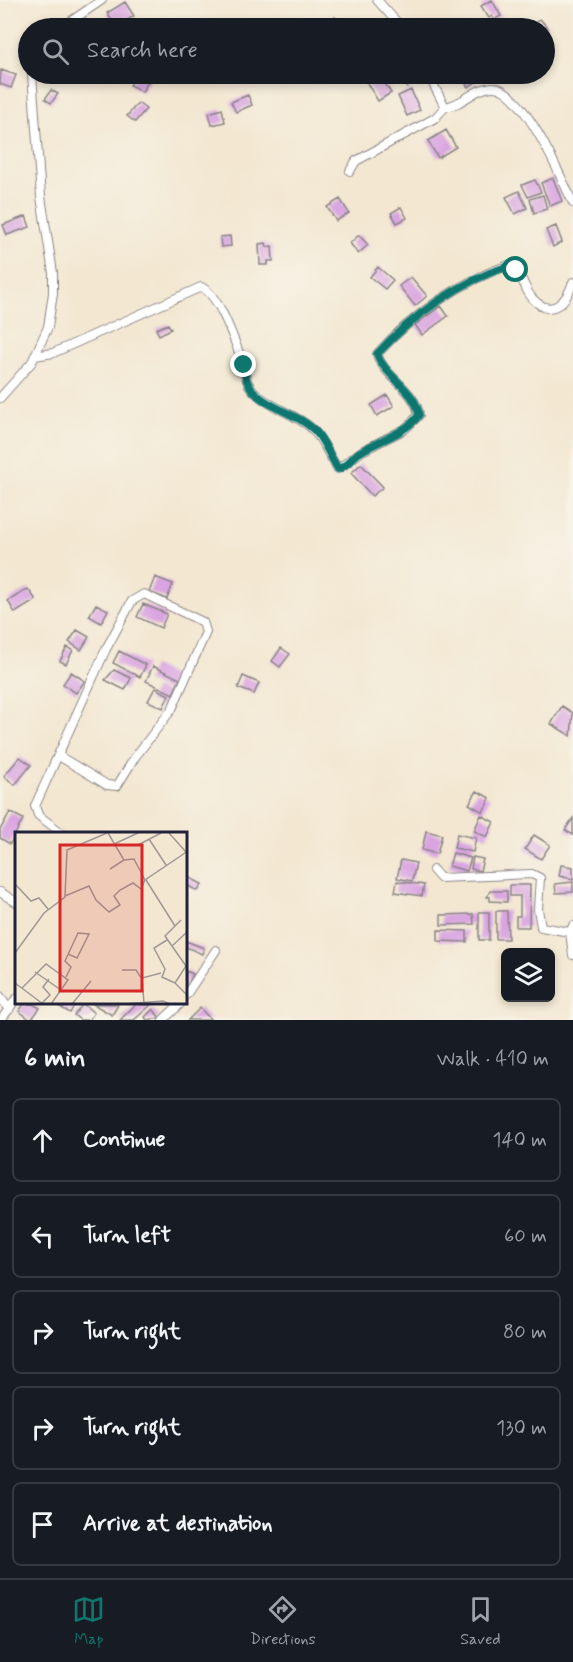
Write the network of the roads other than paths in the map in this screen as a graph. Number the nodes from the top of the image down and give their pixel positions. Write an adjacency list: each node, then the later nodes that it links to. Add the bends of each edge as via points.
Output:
1 (102, 0): 3 (street)
2 (377, 0): 4 (street)
3 (76, 18)
4 (393, 18)
5 (33, 84): 11 (street, via 41,197 53,273 48,327)
6 (433, 84): 7 (street)
7 (445, 107): 8 (street, via 435,118 356,161); 9 (street, via 457,106 492,86 503,90 523,110 549,152)
8 (350, 171)
9 (573, 203)
10 (573, 282): 11 (street, via 568,297 551,309 533,299 525,281 509,266 466,285 417,317 377,354 408,392 419,415 405,429 362,451 338,469 317,433 248,384 226,322 207,290 201,287 53,353)
11 (35, 356): 12 (street, via 20,379)
12 (0, 398)
13 (59, 756): 13 (street, via 106,649 132,601 144,594 203,622 206,632 172,709 117,786 107,785); 14 (street, via 35,811)
14 (61, 832)
15 (433, 870): 18 (street, via 440,878 532,874 540,878 541,927)
16 (0, 892): 17 (street)
17 (15, 901)
18 (571, 929): 20 (street)
19 (216, 950): 21 (street)
20 (573, 955)
21 (188, 991)
22 (0, 996): 25 (street)
23 (15, 1001): 25 (street)
24 (179, 1005): 27 (street)
25 (9, 1010): 26 (street)
26 (1, 1020)
27 (163, 1020)

